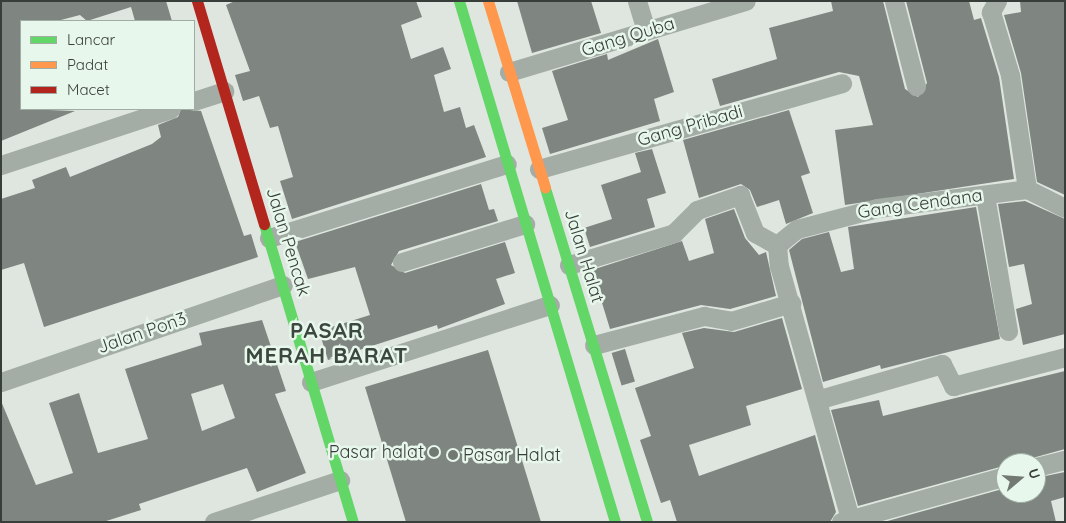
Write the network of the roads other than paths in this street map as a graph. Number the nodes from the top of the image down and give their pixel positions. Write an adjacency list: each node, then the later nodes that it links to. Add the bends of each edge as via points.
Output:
1 (197, 1): 12 (main road, Jalan Pencak)
2 (459, 1): 16 (main road)
3 (488, 1): 9 (main road, Jalan Halat)
4 (638, 1): 8 (street)
5 (746, 1): 8 (street, Gang Quba)
6 (894, 1): 11 (street)
7 (997, 1): 18 (street, via 992,12 1010,75)
8 (646, 31): 9 (street, Gang Quba)
9 (509, 72): 17 (main road, Jalan Halat)
10 (842, 83): 17 (street, Gang Pribadi)
11 (916, 86)
12 (224, 91): 13 (street); 22 (main road, Jalan Pencak)
13 (195, 101)
14 (167, 110): 15 (street)
15 (1, 164)
16 (507, 164): 21 (main road); 22 (street)
17 (539, 169): 25 (main road, Jalan Halat)
18 (1028, 189): 19 (street, Gang Cendana); 20 (street)
19 (985, 195): 23 (street, Gang Cendana, via 827,218 797,229); 29 (street)
20 (1065, 208)
21 (525, 224): 24 (street); 28 (main road)
22 (269, 238): 26 (main road, Jalan Pencak)
23 (777, 245): 25 (street, via 755,233 740,195 697,210 674,233); 27 (street, via 779,266)
24 (402, 262)
25 (569, 265): 30 (main road, Jalan Halat)
26 (283, 285): 32 (street, Jalan Pon3); 33 (main road, Jalan Pencak)
27 (791, 304): 30 (street, via 731,321 704,316); 34 (street)
28 (550, 305): 33 (street); 42 (main road)
29 (1008, 331)
30 (594, 344): 43 (main road, Jalan Halat)
31 (1065, 357): 34 (street, via 953,386 942,364)
32 (1, 382)
33 (312, 382): 38 (main road, Jalan Pencak)
34 (820, 399): 39 (street)
35 (1065, 460): 36 (street)
36 (1046, 465)
37 (996, 479): 39 (street)
38 (340, 480): 40 (street); 41 (main road, Jalan Pencak)
39 (845, 521)
40 (214, 522)
41 (353, 522)
42 (615, 522)
43 (647, 522)

